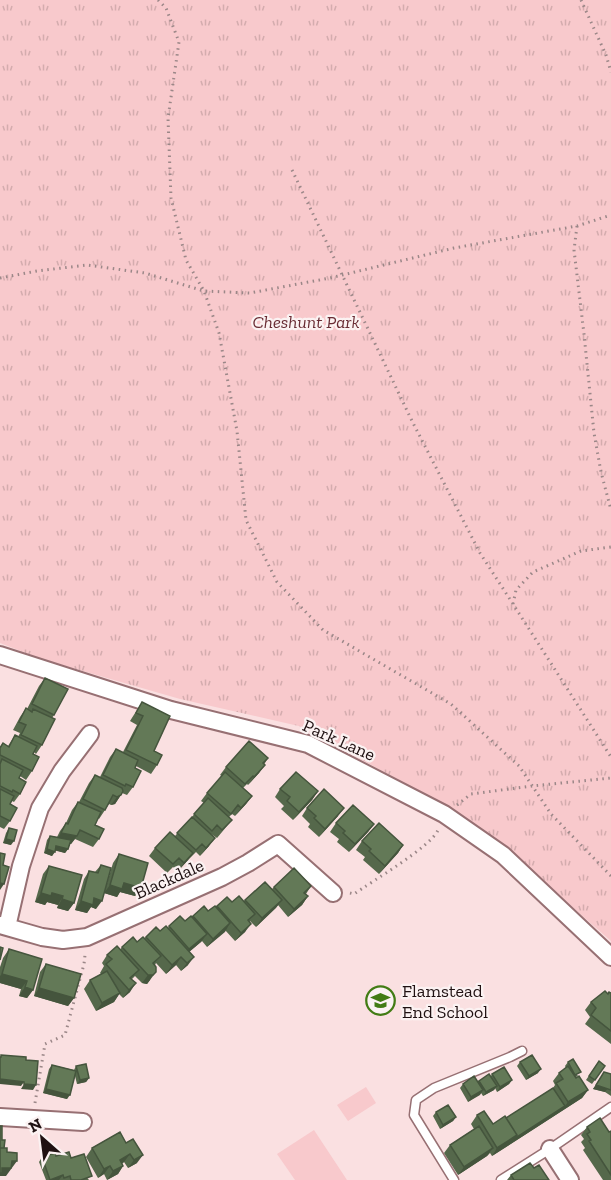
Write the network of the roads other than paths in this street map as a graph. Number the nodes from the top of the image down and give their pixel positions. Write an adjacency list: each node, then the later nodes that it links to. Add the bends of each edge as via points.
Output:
1 (0, 655): 5 (street, Park Lane, via 171,710 308,744 444,814 503,855)
2 (90, 734): 4 (street, via 40,808)
3 (333, 892): 4 (street, Blackdale, via 278,844 222,877 87,937 63,940)
4 (3, 926)
5 (611, 957)
6 (522, 1051): 11 (lane, via 434,1088 416,1100 414,1115)
7 (611, 1107): 10 (lane)
8 (0, 1117): 9 (street)
9 (82, 1122)
10 (550, 1149): 12 (lane); 13 (street)
11 (454, 1180)
12 (501, 1180)
13 (570, 1180)

